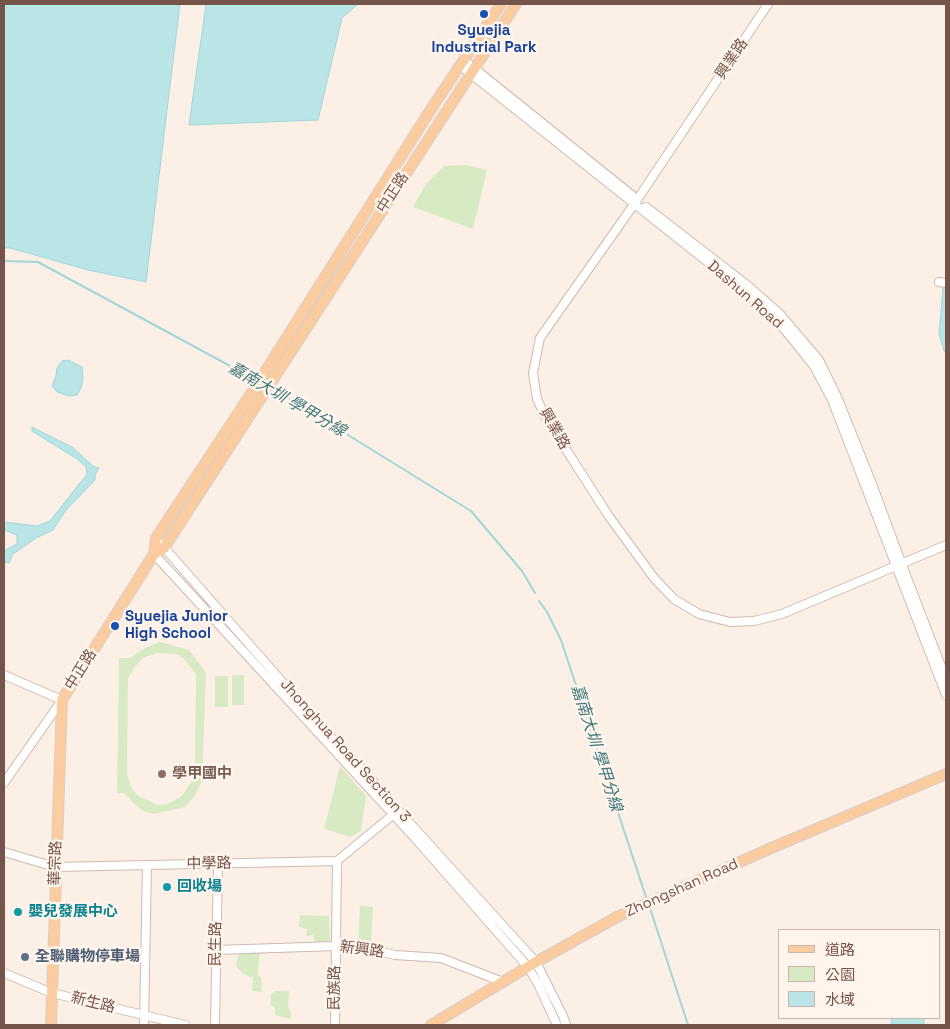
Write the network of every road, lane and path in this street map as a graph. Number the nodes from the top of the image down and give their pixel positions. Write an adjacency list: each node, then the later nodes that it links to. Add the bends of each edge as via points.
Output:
1 (502, 4): 4 (main road, 中正路)
2 (516, 4): 5 (main road, 中正路)
3 (768, 4): 6 (street, 興業路)
4 (463, 63): 5 (street, Dashun Road); 7 (main road, 中正路, via 428,114)
5 (472, 70): 6 (street, Dashun Road); 7 (main road, 中正路)
6 (635, 202): 12 (street, Dashun Road, via 776,319 814,366 832,400); 12 (street, 興業路, via 540,338 532,374 546,418 608,515 654,578 674,599 699,614 730,622 782,614)
7 (262, 385): 8 (main road, 中正路); 10 (main road, 中正路)
8 (156, 538): 10 (street, Jhonghua Road Section 3); 11 (main road)
9 (946, 545): 12 (street, 興業路)
10 (164, 548): 11 (main road); 19 (street, Jhonghua Road Section 3, via 367,774)
11 (154, 554): 16 (main road, 中正路); 19 (street, Jhonghua Road Section 3)
12 (899, 566): 14 (street, Dashun Road); 15 (street, Dashun Road)
13 (4, 675): 16 (street)
14 (946, 679)
15 (946, 696)
16 (62, 700): 18 (street, 中正路); 24 (main road, 華宗路)
17 (946, 774): 27 (main road, Zhongshan Road, via 658,898)
18 (4, 782)
19 (395, 812): 21 (street); 27 (street, Jhonghua Road Section 3)
20 (4, 852): 24 (street, 中學路)
21 (337, 861): 22 (street, 中學路); 25 (street, 民族路)
22 (218, 863): 23 (street, 中學路); 26 (street, 民生路)
23 (148, 865): 24 (street, 中學路); 31 (street)
24 (55, 867): 30 (main road, 華宗路)
25 (336, 946): 26 (street, 新興路); 29 (street, 新興路, via 441,958); 36 (street, 民族路)
26 (216, 950): 35 (street, 民生路)
27 (532, 964): 29 (main road, Zhongshan Road); 38 (street); 39 (street)
28 (4, 973): 30 (street, 新生路)
29 (503, 982): 37 (main road, Zhongshan Road)
30 (52, 993): 31 (street, 新生路); 32 (main road, 華宗路)
31 (145, 1016): 33 (street); 34 (street, 新生路)
32 (51, 1025)
33 (144, 1025)
34 (185, 1025)
35 (215, 1025)
36 (335, 1025)
37 (431, 1025)
38 (557, 1025)
39 (566, 1025)

